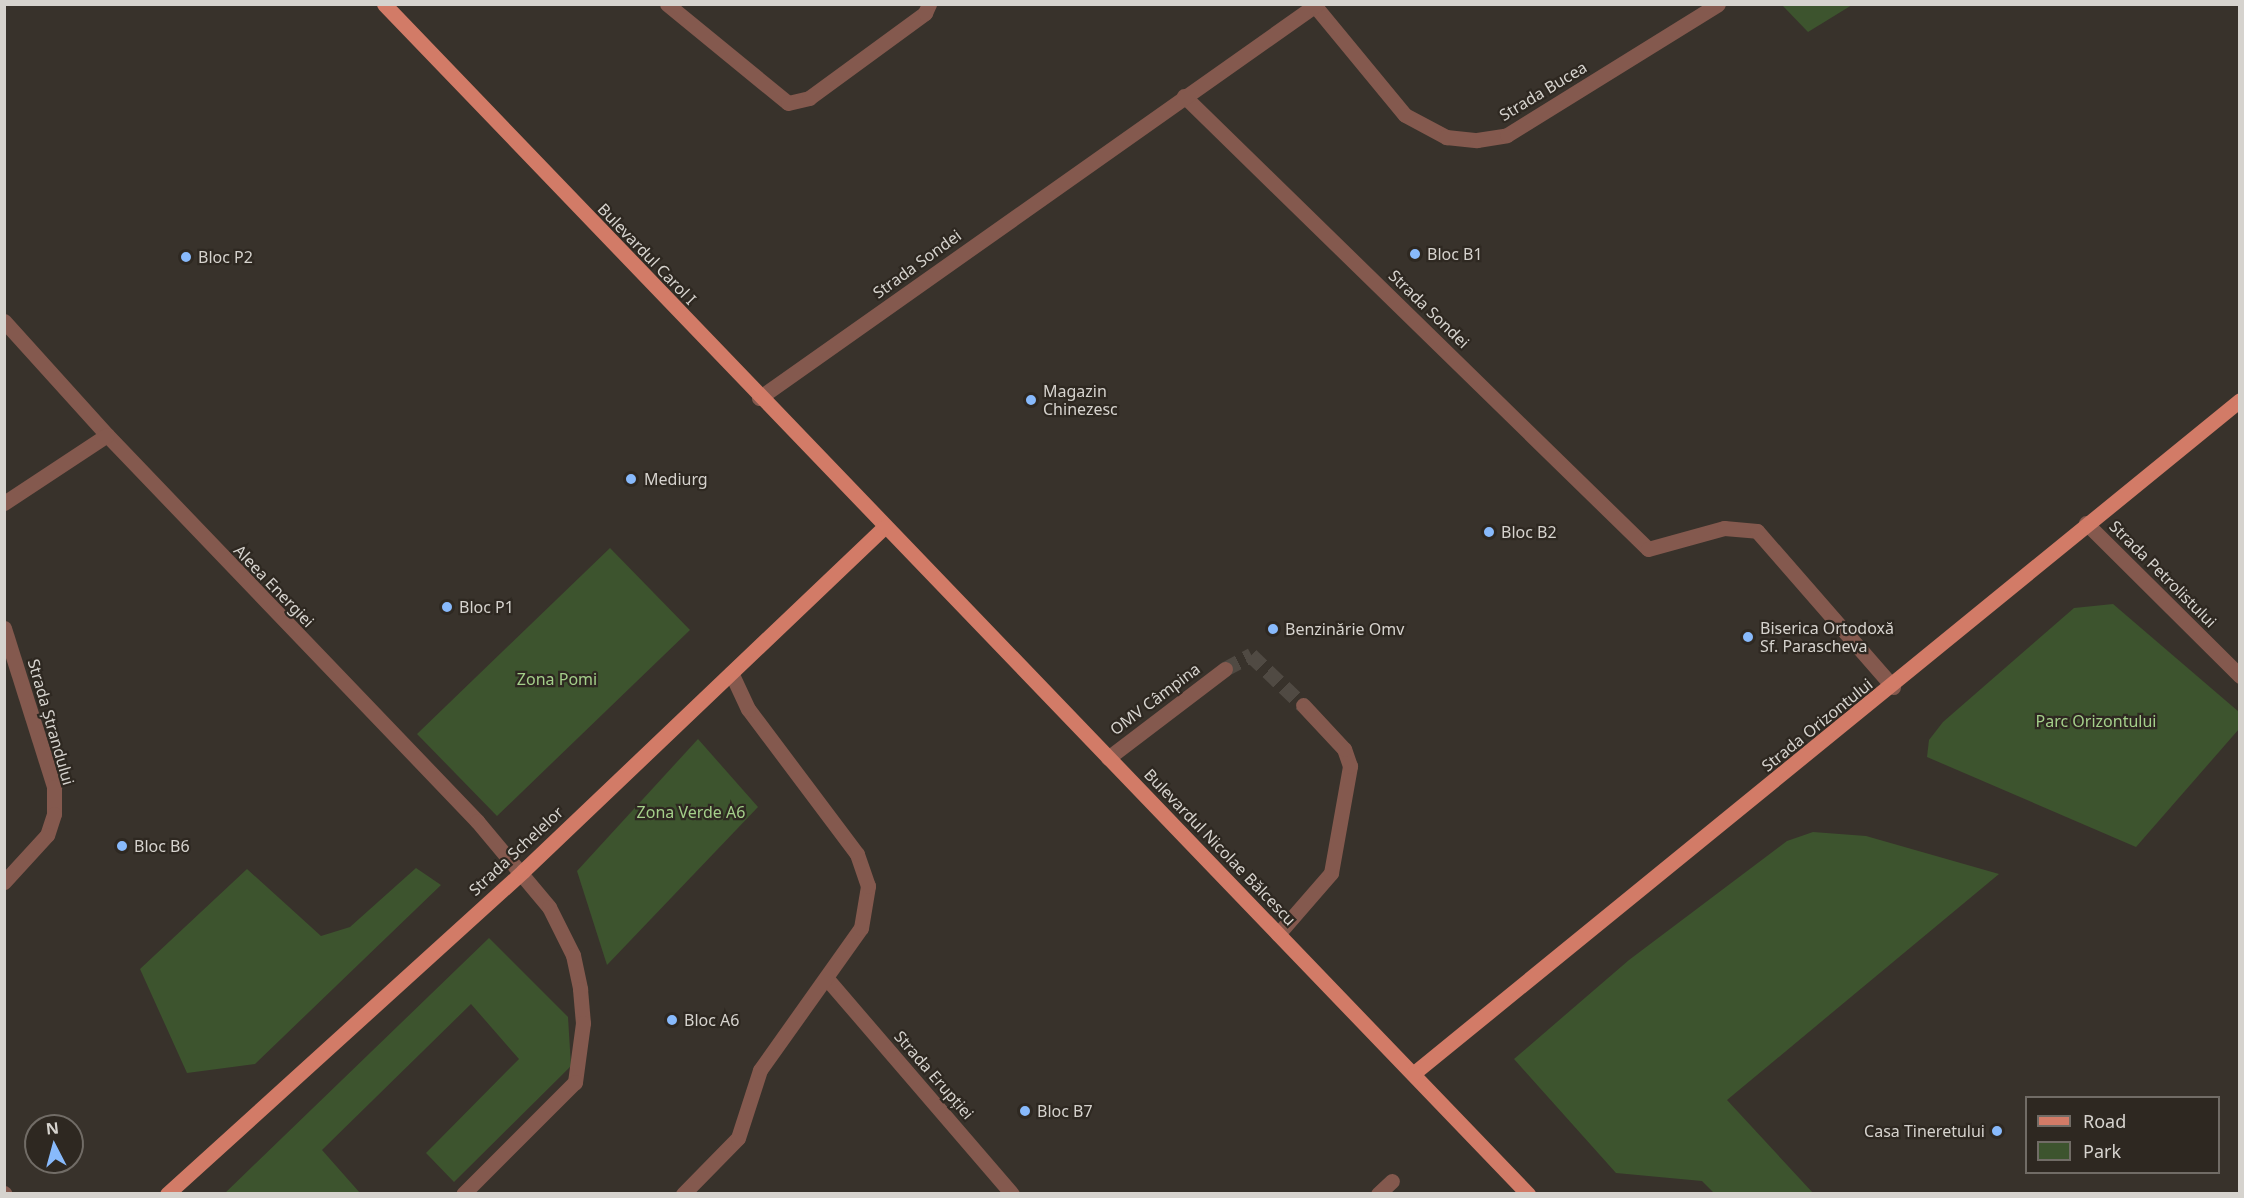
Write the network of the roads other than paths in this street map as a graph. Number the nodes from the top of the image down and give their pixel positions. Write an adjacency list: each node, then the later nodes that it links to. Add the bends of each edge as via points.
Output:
1 (384, 4): 8 (main road, Bulevardul Carol I)
2 (667, 4): 3 (street, via 788,103 809,98 925,13)
3 (929, 4)
4 (1718, 4): 5 (street, Strada Bucea, via 1507,135 1477,140 1446,137 1405,115)
5 (1316, 5): 6 (street, Strada Sondei)
6 (1184, 96): 8 (street, Strada Sondei); 18 (street, Strada Sondei, via 1648,549 1724,528 1757,531)
7 (4, 321): 10 (street, Aleea Energiei)
8 (759, 398): 13 (main road, Bulevardul Carol I)
9 (2240, 400): 12 (main road, Strada Orizontului)
10 (107, 435): 11 (street); 21 (street, Aleea Energiei)
11 (4, 503)
12 (2086, 523): 17 (street, Strada Petrolistului); 18 (main road, Strada Orizontului)
13 (884, 527): 16 (main road, Strada Schelelor); 20 (main road, Bulevardul Nicolae Bălcescu)
14 (4, 628): 22 (street, Strada Ștrandului, via 54,787 47,835)
15 (1225, 669): 20 (street, OMV Câmpina)
16 (730, 673): 21 (main road, Strada Schelelor); 24 (street, via 748,709 857,854 868,886 861,928)
17 (2240, 676)
18 (1893, 687): 25 (main road, Strada Orizontului)
19 (1303, 705): 23 (street, via 1344,749 1350,766 1331,873)
20 (1108, 758): 23 (main road, Bulevardul Nicolae Bălcescu)
21 (522, 871): 27 (main road, Strada Schelelor); 28 (street, Aleea Energiei, via 549,906 573,955 583,1023 575,1082)
22 (4, 882)
23 (1278, 934): 25 (main road, Bulevardul Nicolae Bălcescu)
24 (828, 980): 29 (street, via 760,1070 738,1138); 30 (street, Strada Erupției)
25 (1414, 1073): 32 (main road, Bulevardul Nicolae Bălcescu)
26 (1392, 1180): 31 (street)
27 (167, 1194)
28 (463, 1194)
29 (684, 1194)
30 (1012, 1194)
31 (1378, 1194)
32 (1528, 1194)

